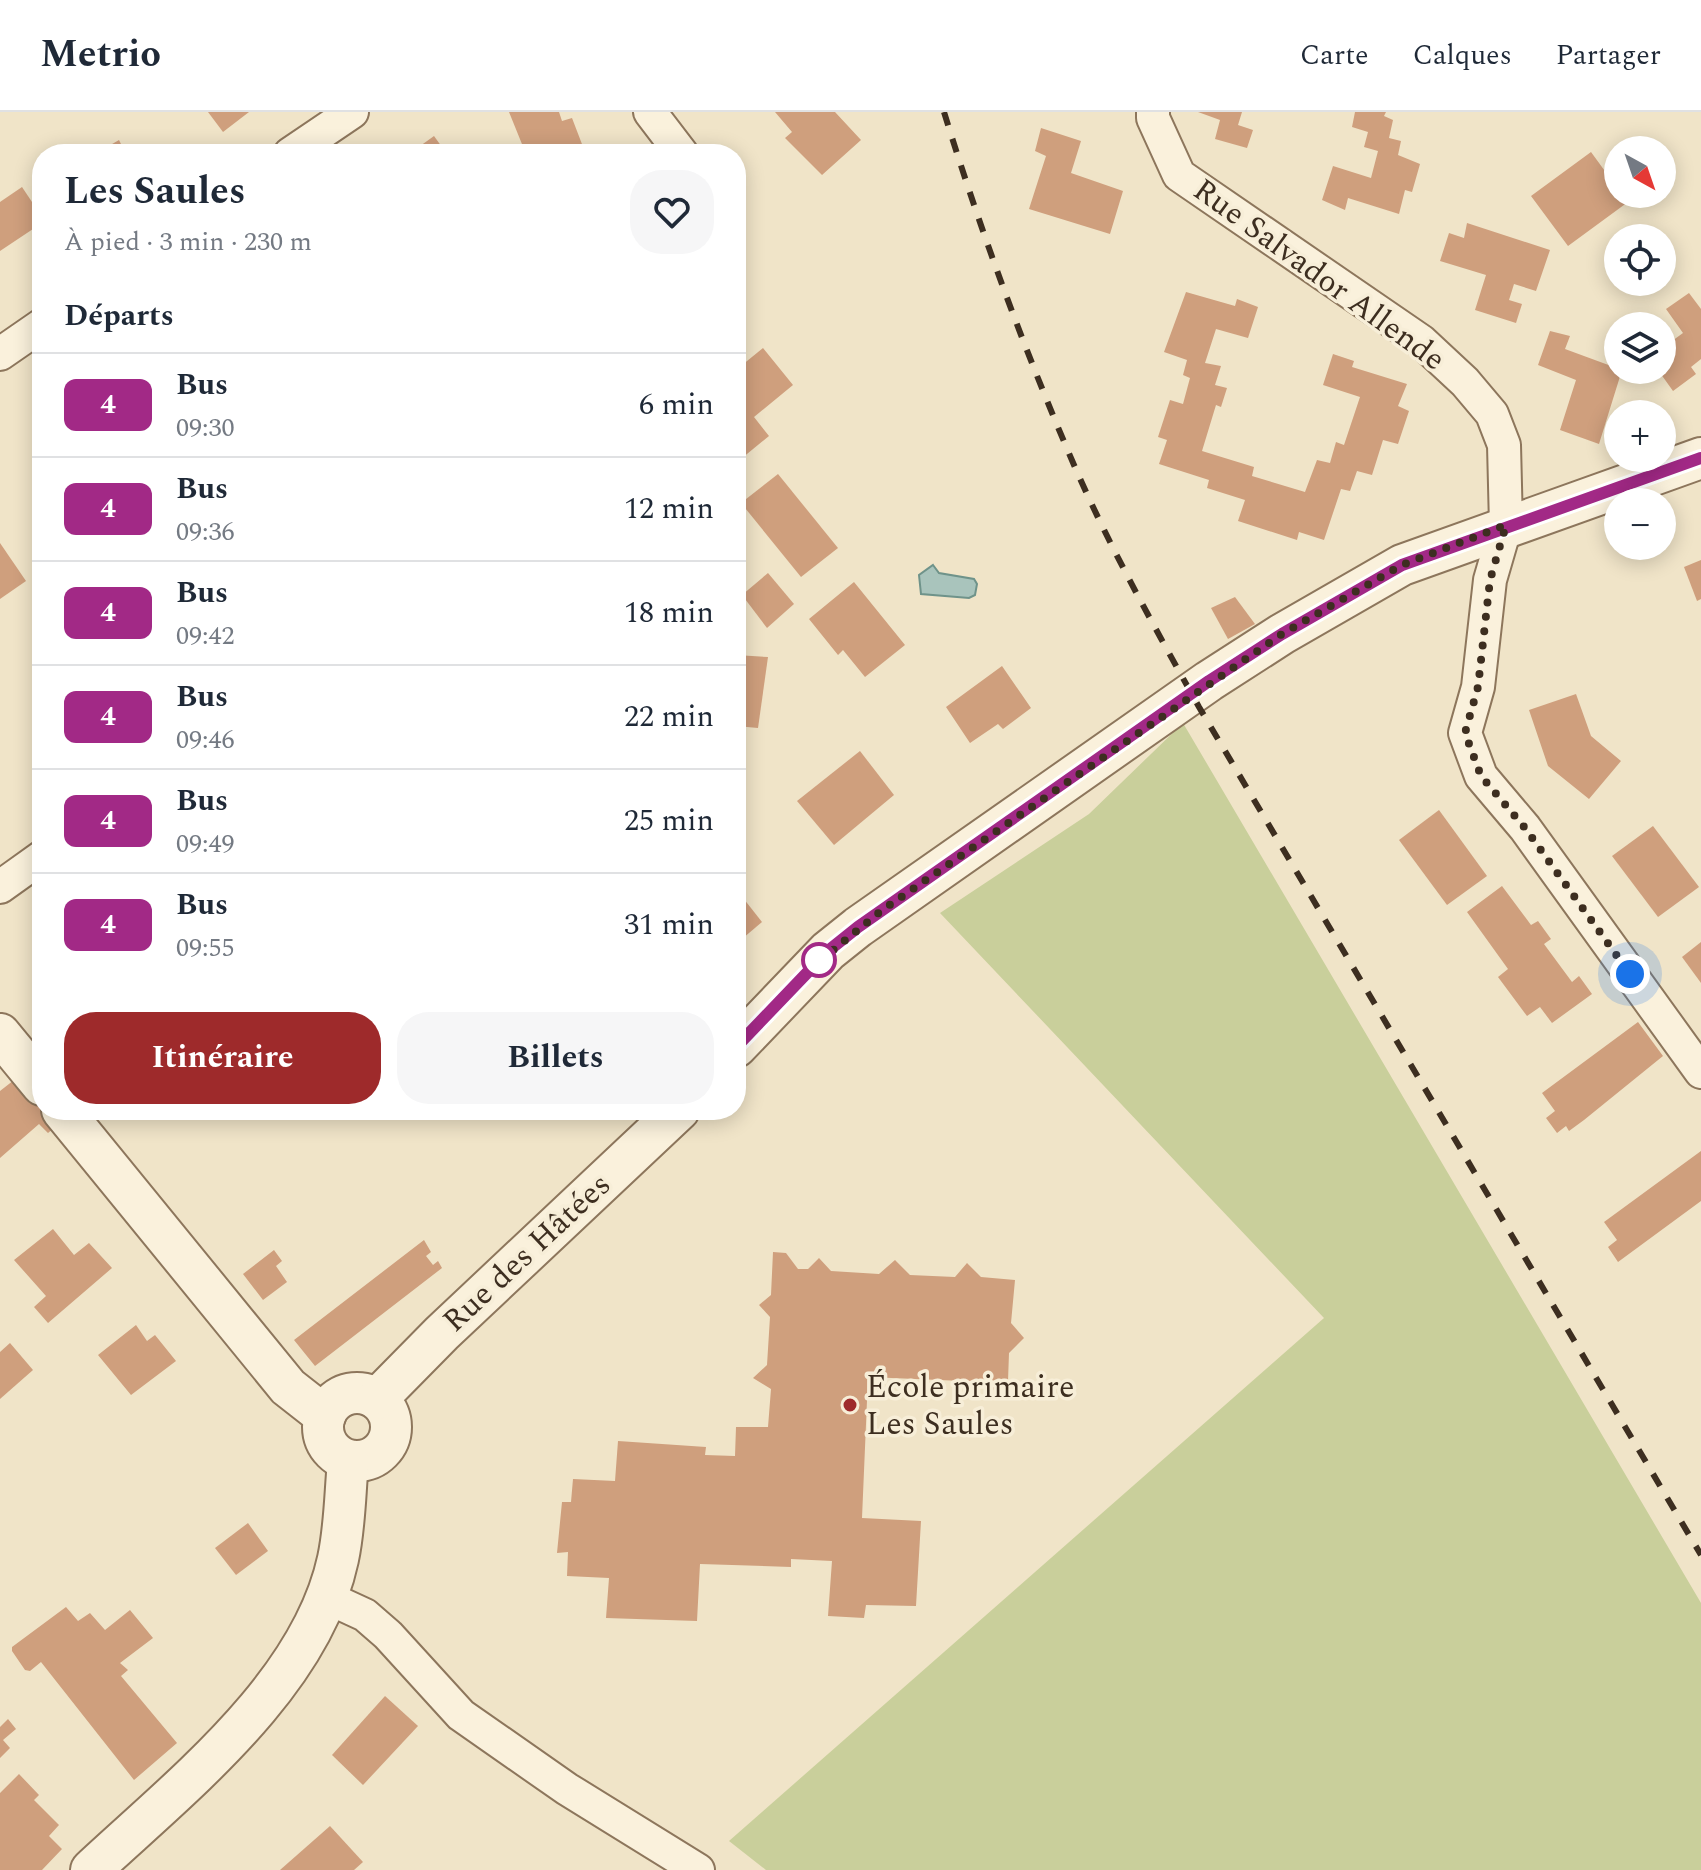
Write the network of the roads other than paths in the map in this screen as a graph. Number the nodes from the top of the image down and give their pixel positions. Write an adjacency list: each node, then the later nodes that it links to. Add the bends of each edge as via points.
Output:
1 (352, 112): 4 (street)
2 (650, 112): 5 (street)
3 (1153, 112): 9 (street, Rue Salvador Allende, via 1179,175 1421,341 1465,382 1492,414 1504,445)
4 (305, 144)
5 (674, 144)
6 (32, 332): 7 (street)
7 (0, 354)
8 (1701, 458): 9 (street)
9 (1506, 525): 13 (street, via 1402,565 1209,681 858,927); 14 (street, Rue Salvador Allende, via 1490,580 1478,687 1465,733 1481,776 1525,828)
10 (32, 864): 11 (street)
11 (0, 887)
12 (0, 1034): 15 (street)
13 (746, 1037)
14 (1701, 1072)
15 (32, 1073)
16 (70, 1120): 19 (street, via 288,1387)
17 (668, 1120): 18 (street, Rue des Hâtées)
18 (377, 1399): 19 (street, via 340,1397); 20 (street, via 391,1420 388,1441 372,1458)
19 (325, 1416): 20 (street, via 327,1444)
20 (348, 1461): 21 (street, via 338,1558)
21 (326, 1597): 22 (street, via 305,1639 260,1703 207,1761); 23 (street, via 365,1615 388,1635 461,1715)
22 (91, 1870)
23 (698, 1870)

